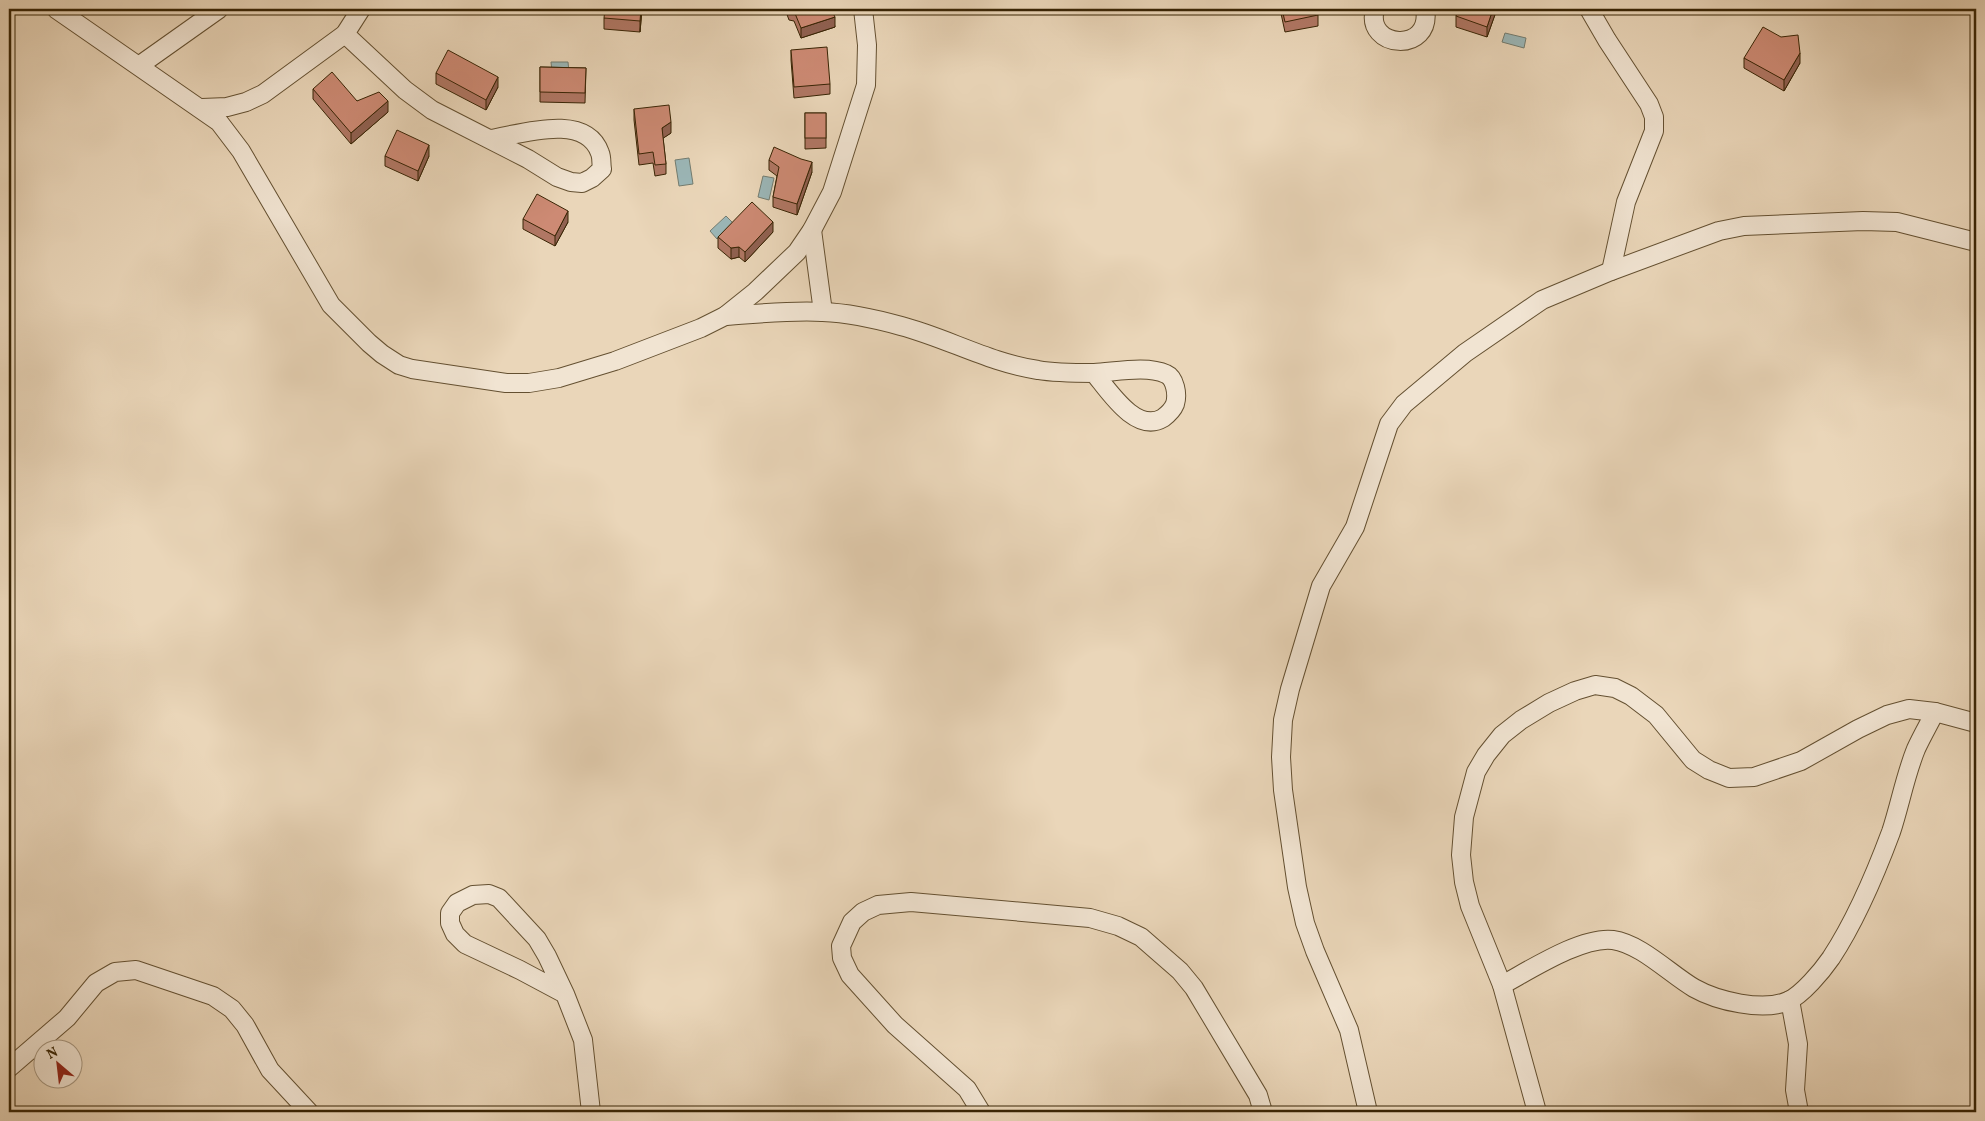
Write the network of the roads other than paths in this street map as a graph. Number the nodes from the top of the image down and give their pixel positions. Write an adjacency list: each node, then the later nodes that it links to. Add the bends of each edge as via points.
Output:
1 (56, 9): 9 (street)
2 (219, 9): 9 (street)
3 (361, 9): 8 (street)
4 (863, 9): 12 (street, via 867,45 866,85 832,192)
5 (1375, 9): 6 (street, via 1377,29 1383,36 1399,42 1408,40 1421,30 1425,23)
6 (1425, 9)
7 (1590, 9): 14 (street, via 1650,104 1654,117 1654,131 1626,202)
8 (345, 34): 10 (street, via 263,94 227,107); 11 (street, via 405,90 432,110)
9 (140, 65): 10 (street)
10 (202, 108): 16 (street, via 230,134 331,305 369,343 400,365 487,380 529,383 559,378 615,361)
11 (490, 139): 11 (street, via 571,182 582,183 602,169 601,154 592,140 580,131 558,128)
12 (812, 230): 15 (street); 16 (street, via 778,271)
13 (1976, 242): 14 (street, via 1897,222 1744,226 1718,231)
14 (1611, 271): 28 (street, via 1542,300 1465,353 1404,404 1389,424 1355,527 1321,586 1300,654 1283,720 1281,757 1297,887 1305,923 1348,1030)
15 (823, 312): 16 (street); 17 (street, via 903,326 1016,366 1040,371)
16 (724, 316)
17 (1094, 373)
18 (1935, 712): 19 (street); 20 (street, via 1909,709 1887,715 1801,761 1754,778 1729,778 1693,760 1656,715 1615,688 1595,685 1575,691 1521,720 1502,735 1476,772 1464,817 1461,855 1470,906); 22 (street, via 1916,750 1891,832 1860,906 1830,959)
19 (1976, 723)
20 (1502, 985): 22 (street, via 1576,947 1596,940 1612,940 1659,962 1711,997 1775,1005); 29 (street)
21 (565, 994): 21 (street, via 537,939 499,898 489,894 473,895 457,903 450,913 450,923 465,944); 25 (street, via 583,1040)
22 (1790, 1000): 30 (street, via 1798,1044 1795,1090)
23 (9, 1068): 24 (street, via 67,1018 96,983 115,972 136,970 213,996 232,1009 245,1025 270,1070)
24 (309, 1112)
25 (591, 1112)
26 (981, 1112): 27 (street, via 967,1089 895,1025 850,975 842,958 841,946 852,922 863,912 878,905 911,902 1090,918 1141,937 1180,971 1194,988 1258,1095)
27 (1263, 1112)
28 (1368, 1112)
29 (1537, 1112)
30 (1799, 1112)

